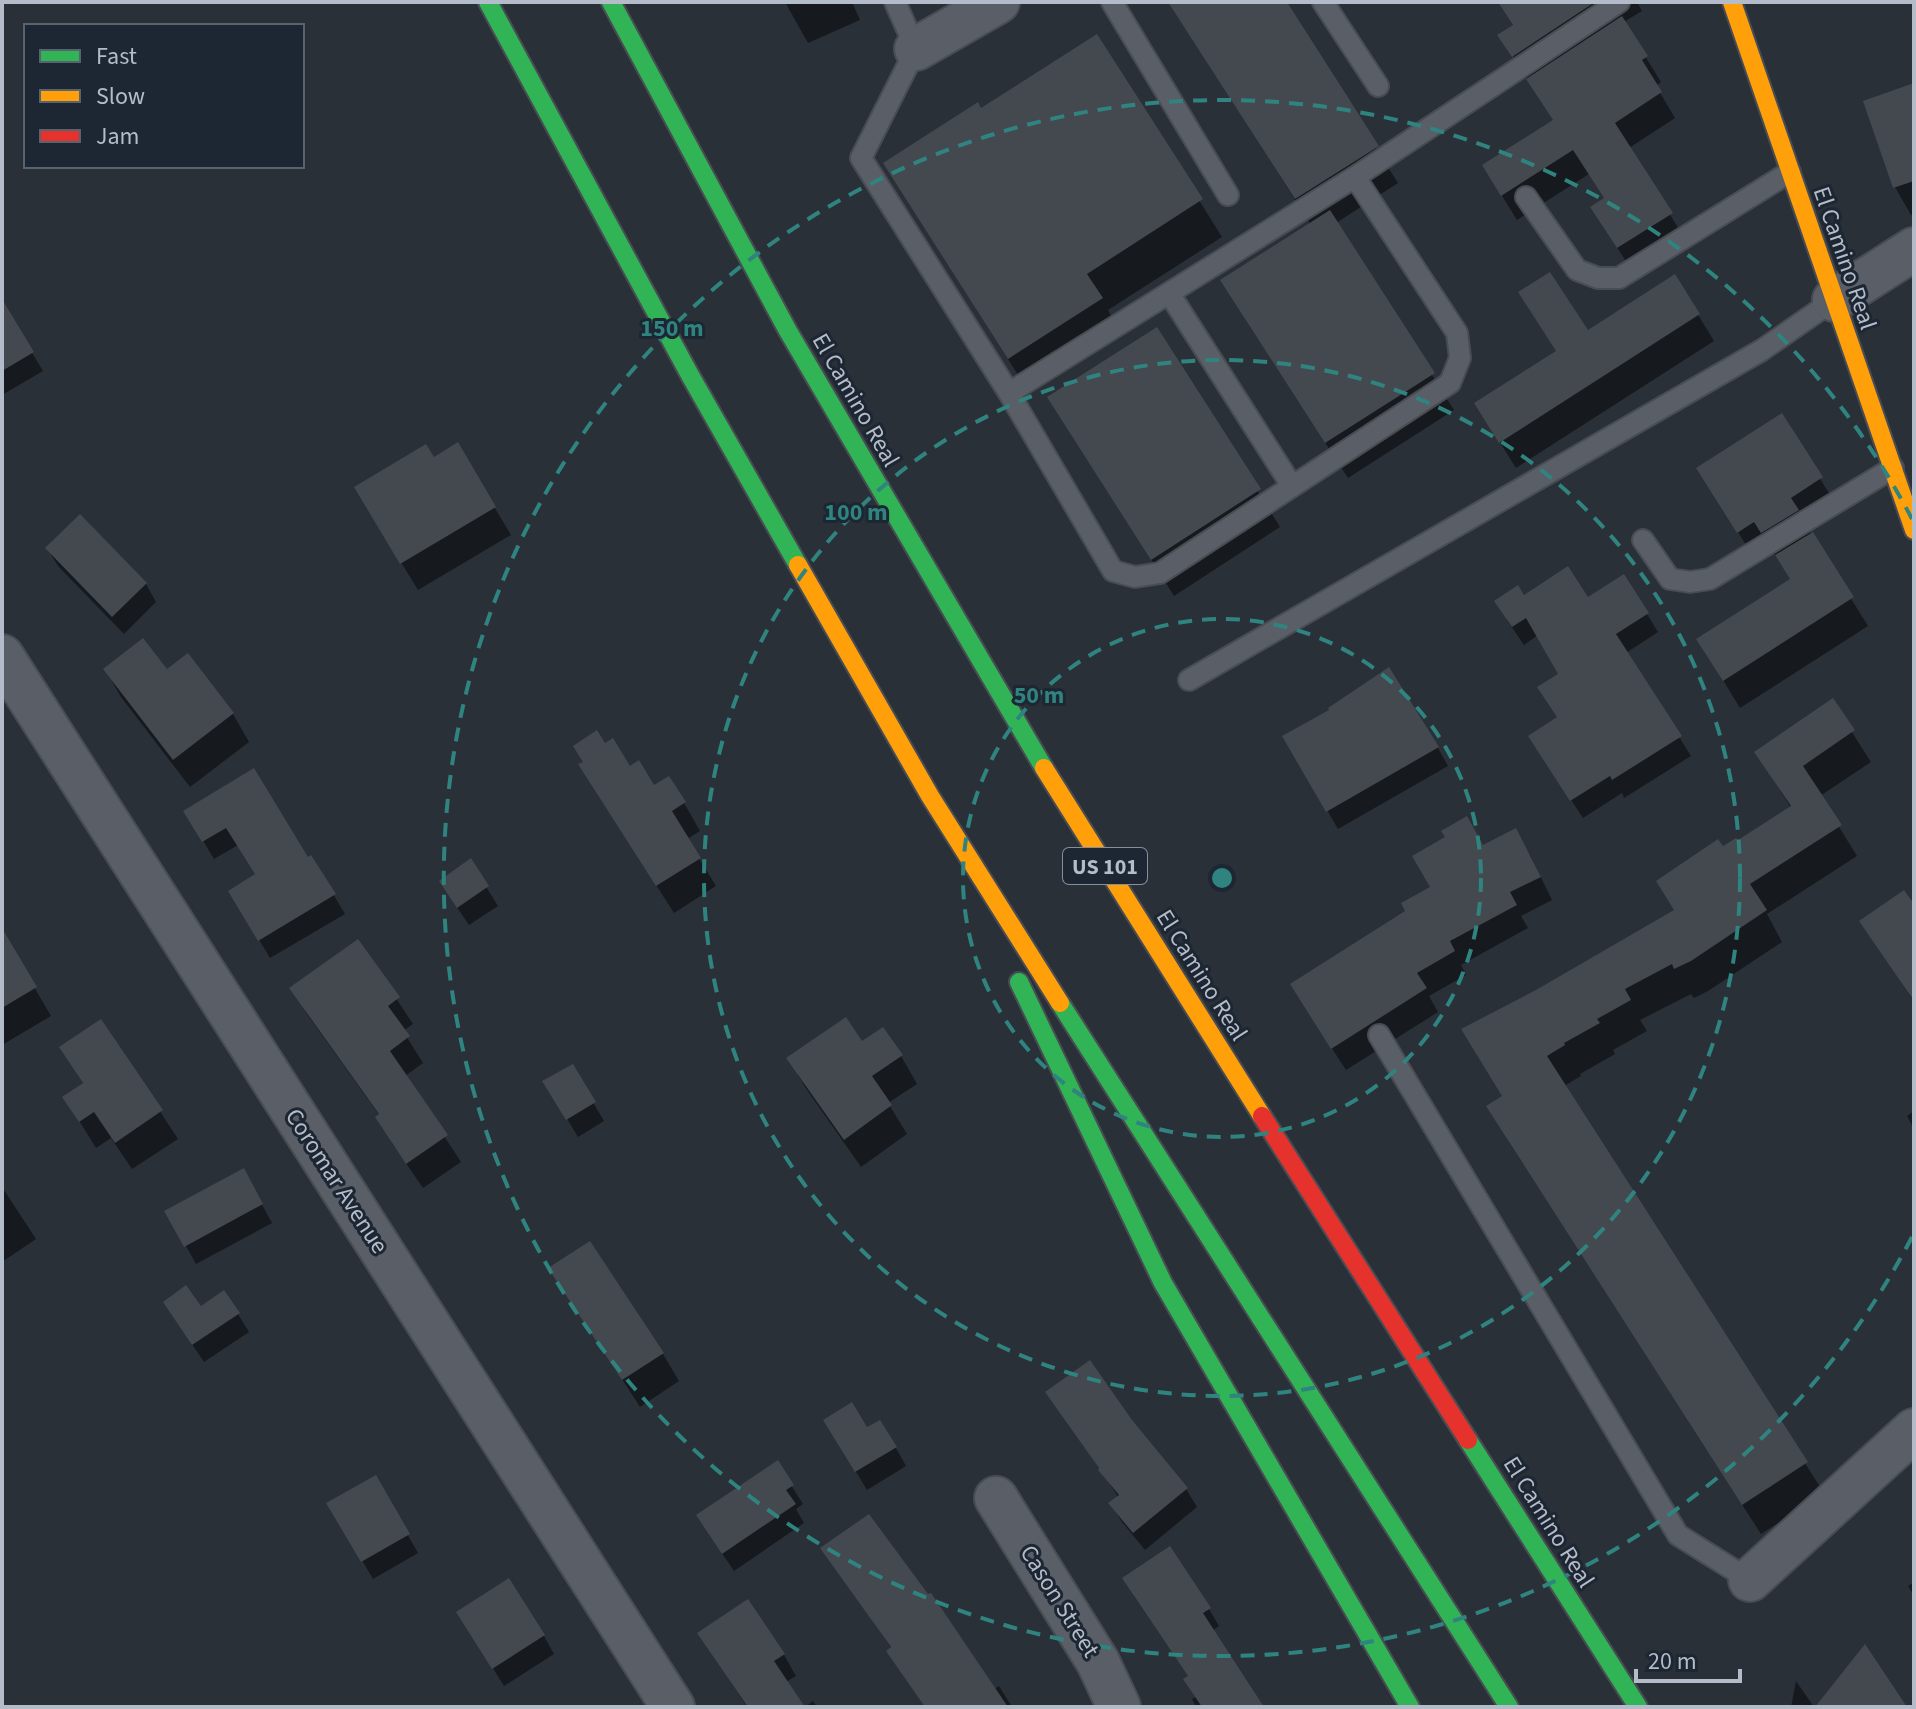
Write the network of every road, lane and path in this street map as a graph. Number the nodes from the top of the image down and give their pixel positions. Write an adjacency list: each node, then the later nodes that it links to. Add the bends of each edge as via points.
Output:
1 (488, 2): 25 (main road, via 691,377)
2 (611, 2): 36 (main road, El Camino Real / US 101, via 788,331 1014,719)
3 (895, 2): 9 (lane)
4 (998, 2): 9 (street)
5 (1112, 2): 13 (lane)
6 (1323, 2): 10 (lane)
7 (1619, 2): 12 (lane)
8 (1732, 2): 11 (main road, El Camino Real)
9 (916, 49): 18 (lane, via 861,158)
10 (1378, 86)
11 (1790, 172): 14 (lane, via 1619,278 1577,270); 17 (main road, El Camino Real)
12 (1355, 177): 16 (lane); 20 (lane, via 1457,333 1460,358 1450,383)
13 (1228, 195)
14 (1526, 197)
15 (1914, 249): 17 (street)
16 (1169, 293): 18 (lane); 20 (lane)
17 (1834, 300): 19 (main road, El Camino Real); 24 (lane, via 1762,350)
18 (1009, 393): 20 (lane, via 1113,571 1135,577 1160,573)
19 (1893, 468): 21 (main road, El Camino Real); 22 (lane, via 1710,579 1670,579)
20 (1292, 486)
21 (1914, 530)
22 (1643, 540)
23 (2, 656): 32 (street, Coromar Avenue)
24 (1189, 680)
25 (930, 796): 26 (main road); 35 (main road)
26 (999, 939)
27 (1012, 968): 34 (main road, via 1163,1283)
28 (1379, 1035): 31 (lane, via 1678,1535)
29 (1914, 1430): 31 (street)
30 (996, 1498): 33 (street, Cason Street, via 1098,1662)
31 (1750, 1580)
32 (673, 1707)
33 (1119, 1707)
34 (1410, 1707)
35 (1509, 1707)
36 (1638, 1707)

